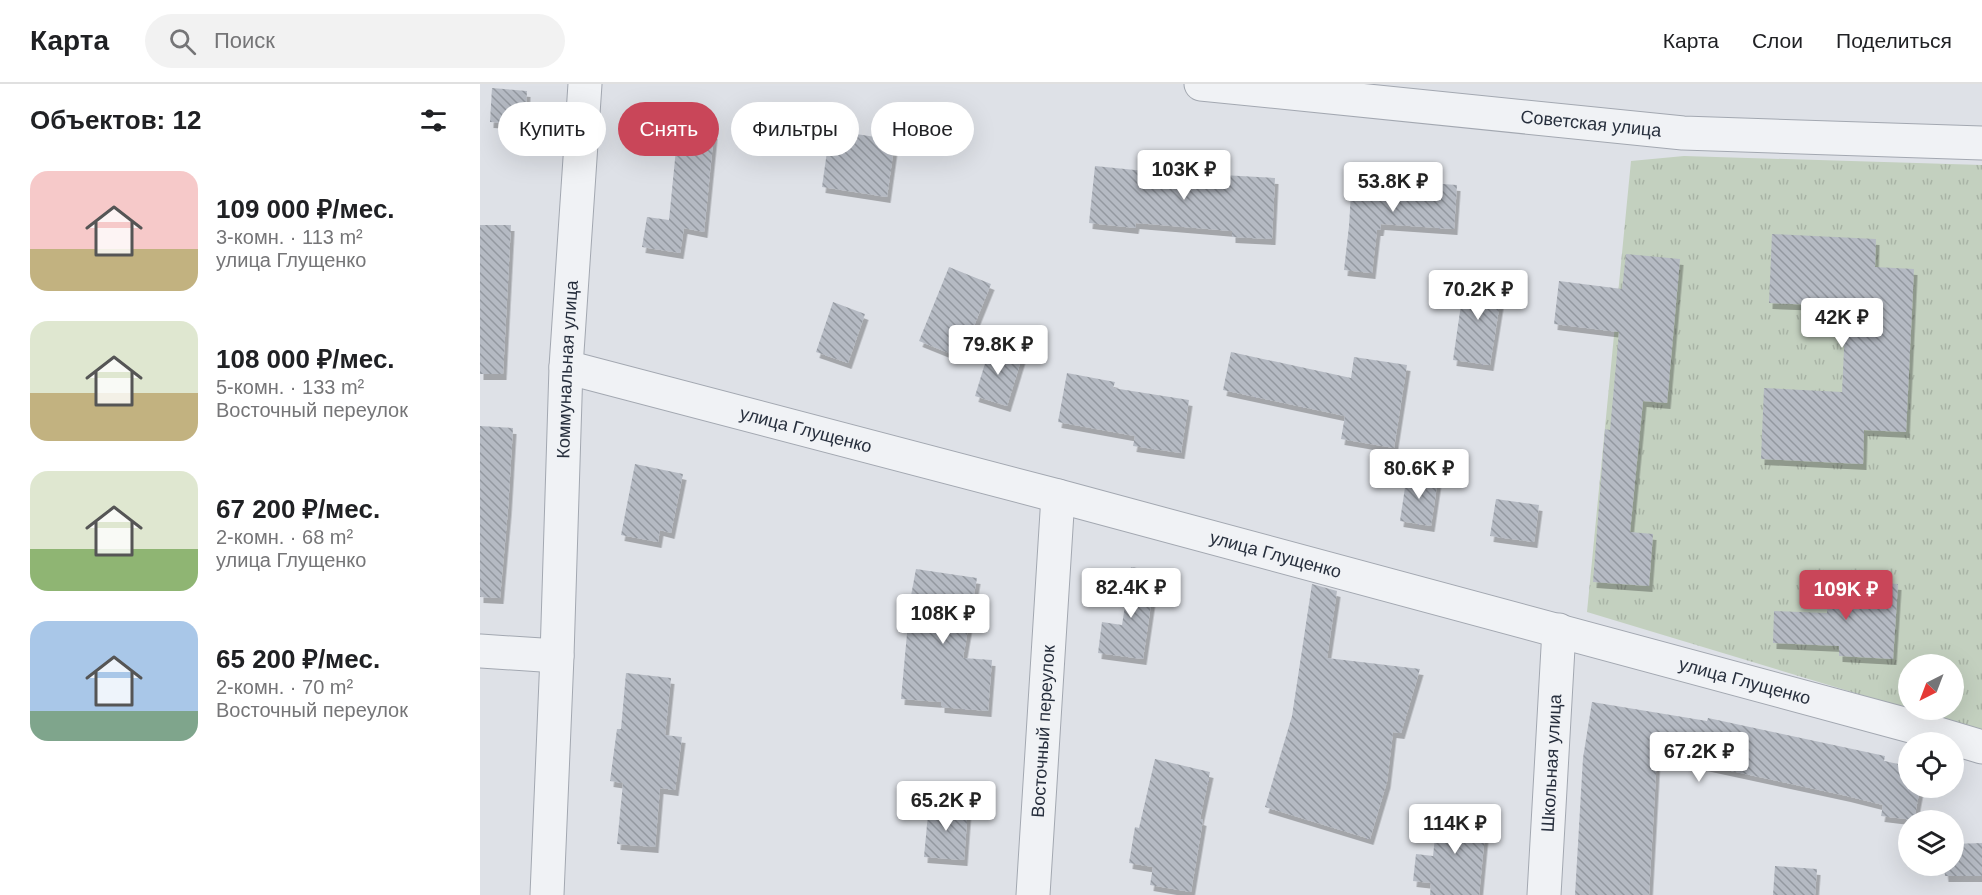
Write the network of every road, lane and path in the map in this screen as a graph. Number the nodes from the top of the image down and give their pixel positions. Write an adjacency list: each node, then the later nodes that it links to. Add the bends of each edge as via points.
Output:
1 (585, 84): 5 (street, Коммунальная улица)
2 (1201, 84): 3 (street, Советская улица)
3 (1321, 90): 4 (street, Советская улица, via 1683,133)
4 (1982, 143)
5 (566, 367): 6 (street, улица Глущенко); 9 (street, Коммунальная улица)
6 (1058, 496): 7 (street, улица Глущенко); 12 (street, Восточный переулок)
7 (1559, 630): 10 (street, улица Глущенко); 13 (street, Школьная улица)
8 (480, 651): 9 (street)
9 (557, 656): 11 (street, Коммунальная улица)
10 (1982, 747)
11 (547, 895)
12 (1033, 895)
13 (1544, 895)

